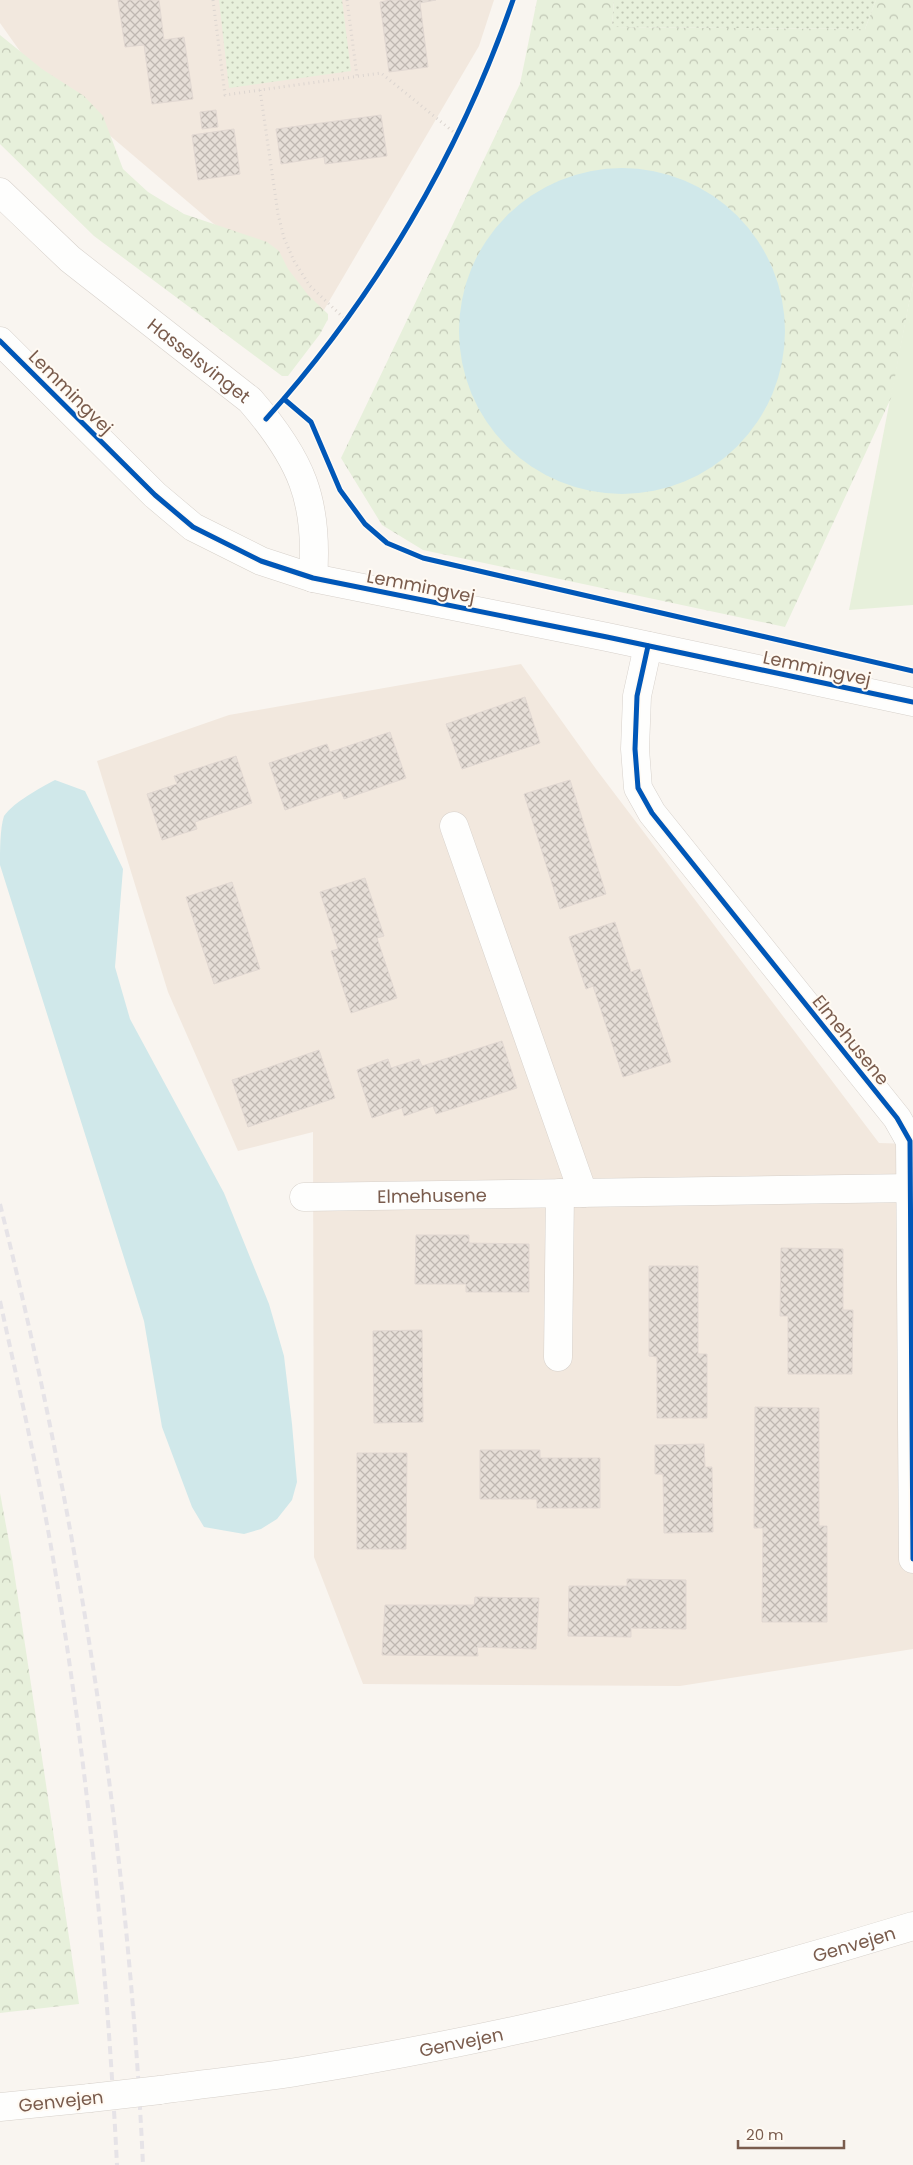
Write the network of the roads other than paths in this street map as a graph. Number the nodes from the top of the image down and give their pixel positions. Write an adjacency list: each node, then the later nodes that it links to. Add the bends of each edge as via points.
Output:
1 (0, 192): 3 (street, Hasselsvinget, via 70,259 250,400 266,419 290,452 305,488 313,516)
2 (0, 341): 3 (street, Lemmingvej, via 155,495 194,527 261,561)
3 (313, 578): 4 (street, Lemmingvej)
4 (648, 646): 5 (street, Lemmingvej); 7 (street, Elmehusene, via 637,696 635,749 638,788 652,813 896,1118 910,1141)
5 (913, 702)
6 (454, 826): 8 (street)
7 (912, 1188): 8 (street, Elmehusene); 11 (street, Elmehusene)
8 (571, 1193): 9 (street, Elmehusene); 10 (street)
9 (304, 1197)
10 (558, 1357)
11 (913, 1559)
12 (913, 1926): 13 (street, Genvejen, bridge, via 691,1990 427,2049 300,2071)
13 (0, 2107)

